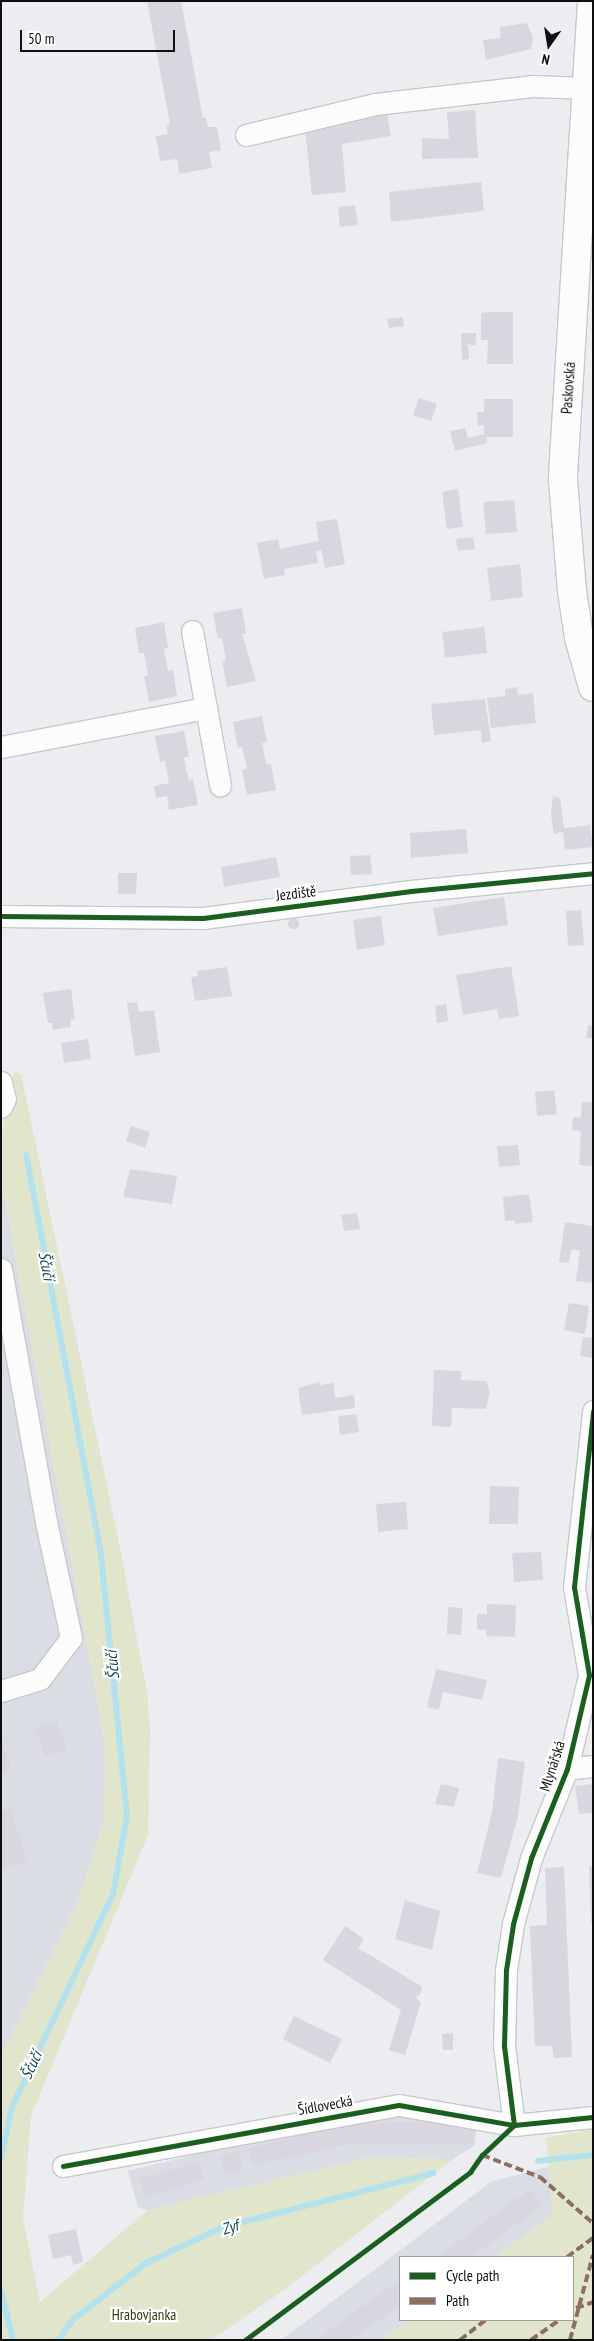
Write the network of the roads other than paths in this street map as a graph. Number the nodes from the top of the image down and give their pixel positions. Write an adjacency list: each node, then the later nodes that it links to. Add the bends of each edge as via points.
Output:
1 (592, 1): 2 (main road, Paskovská)
2 (588, 88): 3 (main road, Paskovská); 4 (street, via 532,86 374,104)
3 (589, 122): 6 (main road, Paskovská, via 563,480 572,591 579,638)
4 (246, 134)
5 (192, 631): 7 (street)
6 (593, 687)
7 (206, 708): 8 (street); 9 (street)
8 (1, 747)
9 (220, 785)
10 (593, 873): 11 (street, Jezdiště, via 421,890 203,918)
11 (2, 911)
12 (1, 1082): 13 (street, via 5,1099)
13 (1, 1107)
14 (1, 1269): 16 (street, via 46,1522 71,1638 40,1679)
15 (593, 1411): 18 (street, Mlynářská, via 574,1587 589,1675)
16 (1, 1691)
17 (593, 1766): 18 (street, Mlynářská)
18 (567, 1769): 20 (street, Mlynářská, via 531,1858 513,1924 506,1970 504,2046)
19 (593, 2117): 20 (street, Šídlovecká)
20 (514, 2125): 21 (street, Šídlovecká, via 399,2105)
21 (63, 2166)

